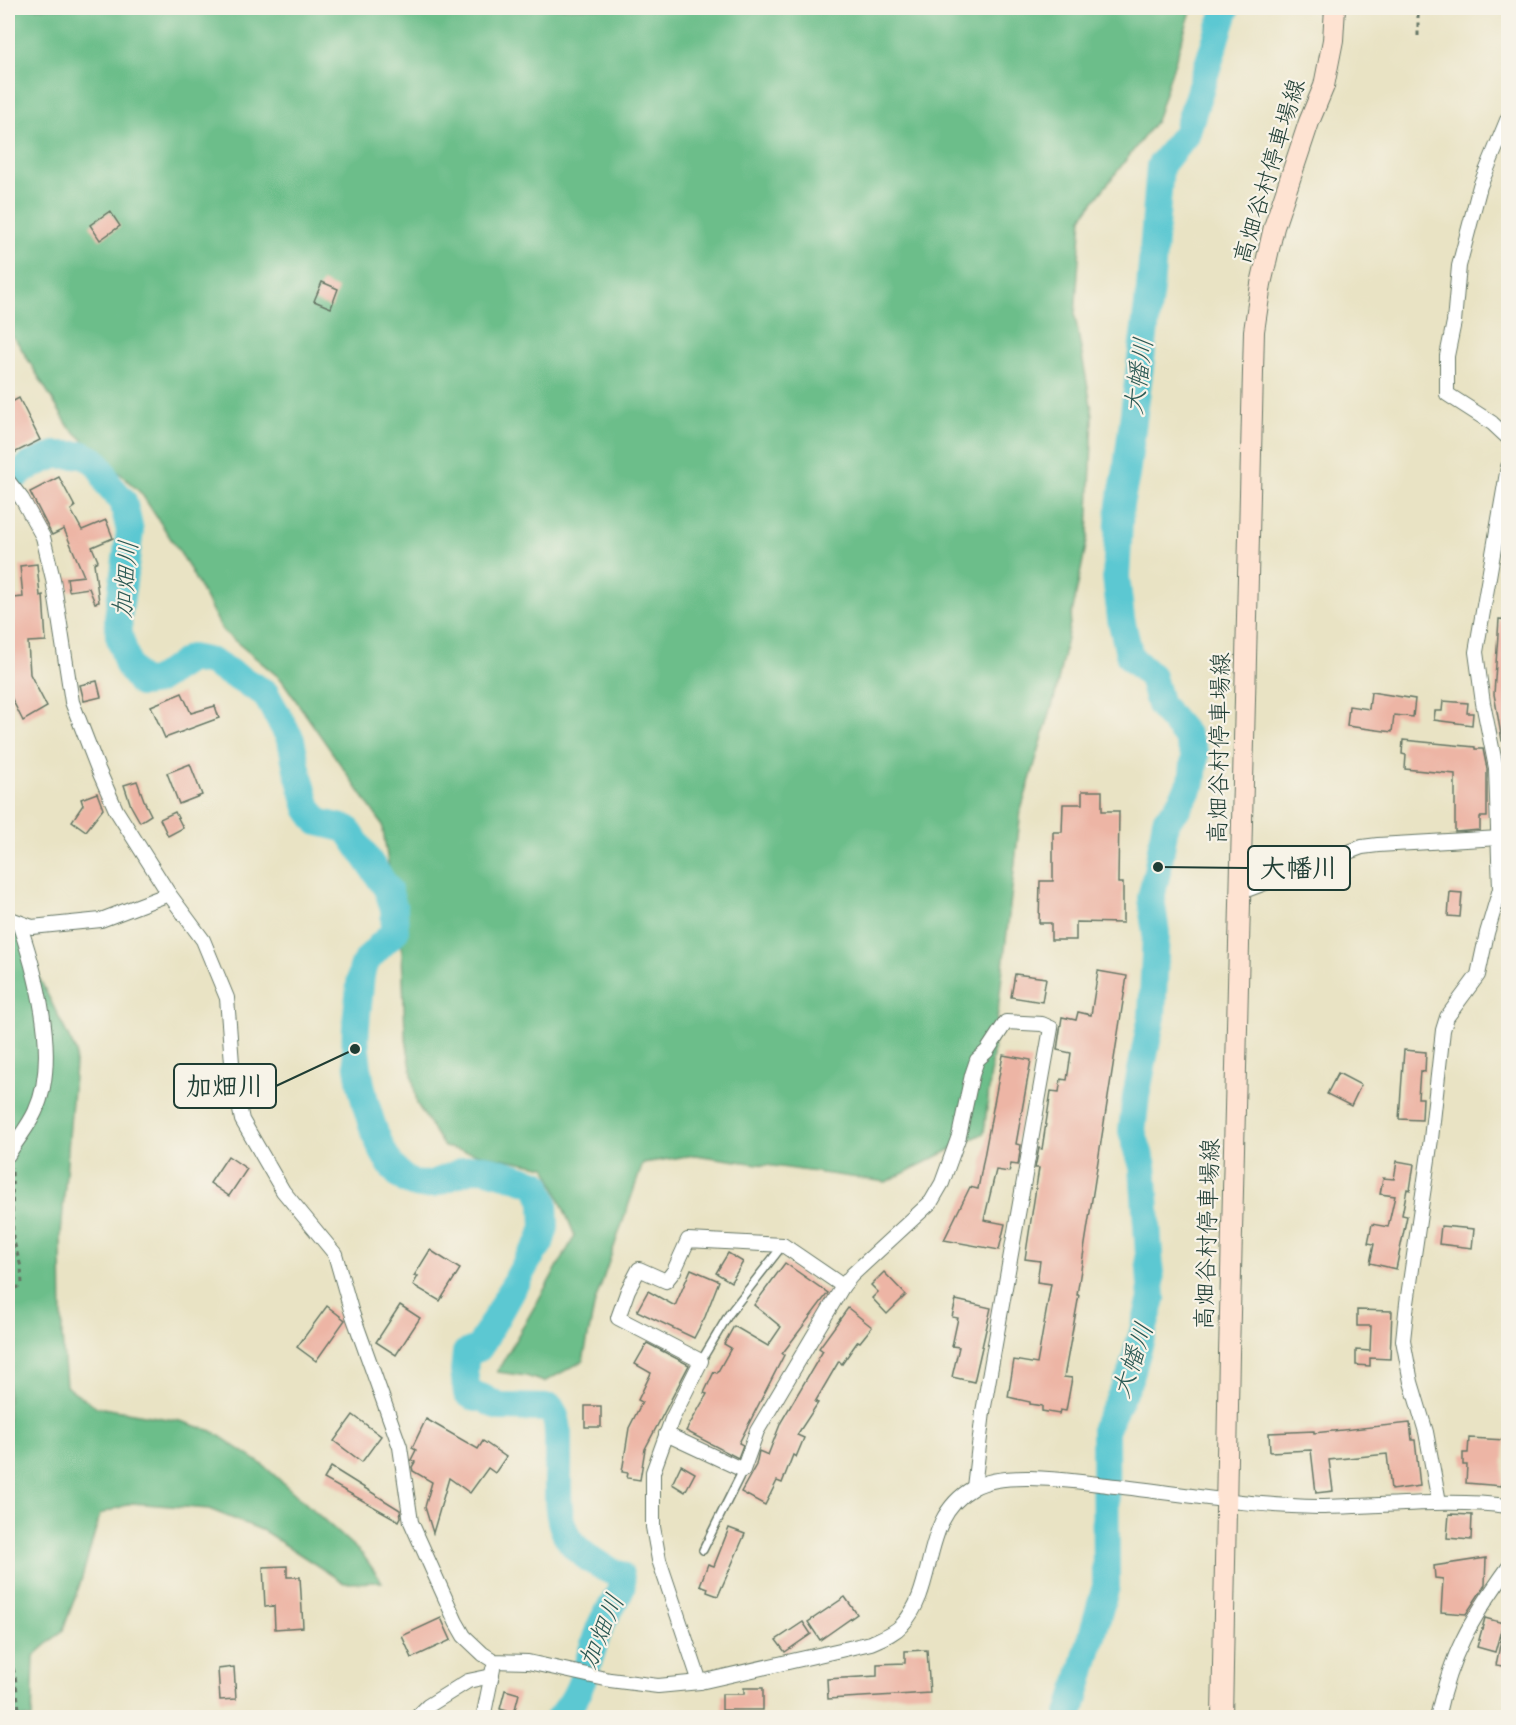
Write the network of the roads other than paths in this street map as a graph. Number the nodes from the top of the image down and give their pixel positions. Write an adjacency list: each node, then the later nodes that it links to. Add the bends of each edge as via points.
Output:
1 (1335, 8): 8 (main road, 高畑谷村停車場線, via 1324,86 1274,227 1254,331)
2 (1509, 118): 3 (street, via 1480,186 1459,266 1447,356 1447,394)
3 (1509, 438)
4 (1509, 467): 6 (street, via 1476,652 1483,703)
5 (8, 481): 9 (street, via 43,537 72,702 116,810)
6 (1502, 768): 7 (street)
7 (1500, 838): 8 (street, via 1362,847); 19 (street, via 1500,889 1478,975 1447,1017 1443,1030 1403,1340)
8 (1241, 892): 18 (main road, 高畑谷村停車場線)
9 (169, 894): 10 (street, via 101,920 32,927); 23 (street, via 203,940 226,998 233,1076 242,1120 283,1191 335,1254 400,1447 411,1522 464,1636)
10 (13, 920): 11 (street, via 35,970 46,1074 35,1112)
11 (9, 1152)
12 (783, 1245): 13 (street); 14 (lane, via 729,1314); 14 (street, via 688,1240 666,1281 639,1269 618,1318)
13 (843, 1286): 16 (street, via 757,1431); 17 (street, via 930,1202 942,1183 959,1136 977,1060 1006,1022 1051,1028 985,1401)
14 (701, 1361): 15 (street)
15 (666, 1434): 16 (street); 25 (street, via 653,1472 653,1527 659,1560)
16 (743, 1470): 21 (lane)
17 (974, 1487): 18 (street, via 1002,1479 1068,1480); 25 (street, via 954,1502 943,1518 911,1614 892,1634 871,1643)
18 (1227, 1500): 19 (street, via 1316,1507); 28 (main road, 高畑谷村停車場線)
19 (1439, 1502): 20 (street)
20 (1509, 1506)
21 (704, 1550)
22 (1509, 1568): 29 (street, via 1466,1632 1449,1670)
23 (495, 1661): 24 (street); 25 (street, via 528,1662 658,1686)
24 (492, 1676): 26 (street, via 468,1681); 27 (street)
25 (700, 1682)
26 (416, 1718)
27 (483, 1718)
28 (1222, 1718)
29 (1437, 1718)

